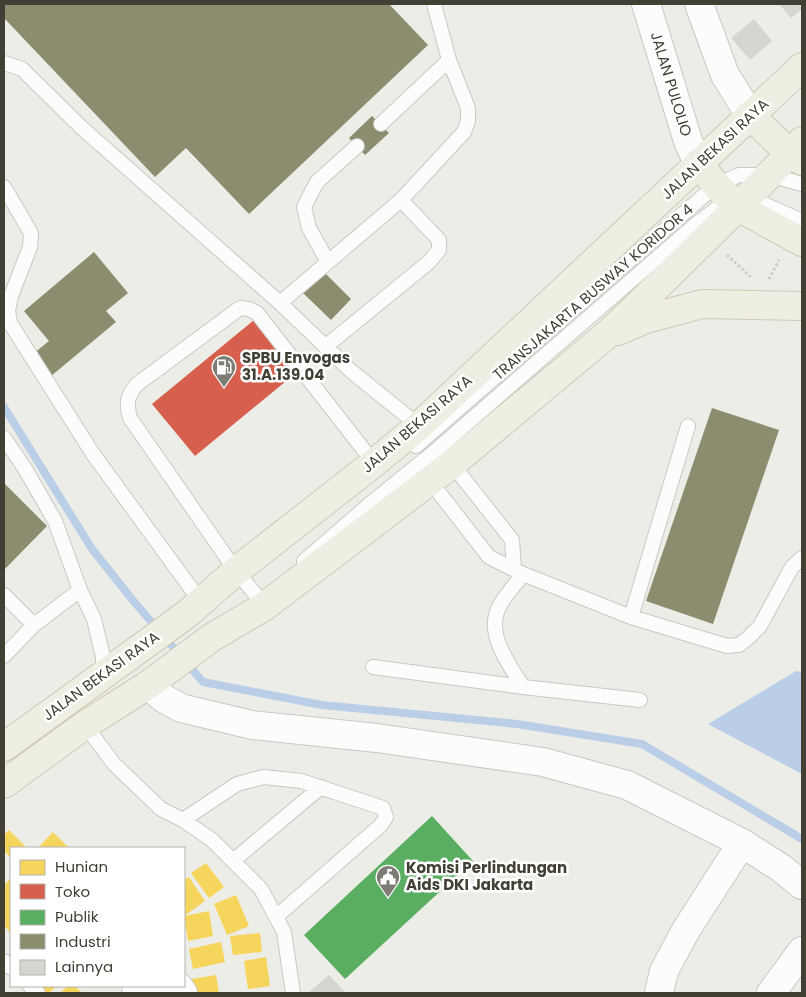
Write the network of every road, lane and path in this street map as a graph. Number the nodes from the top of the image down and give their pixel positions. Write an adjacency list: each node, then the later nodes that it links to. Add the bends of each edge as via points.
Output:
1 (434, 4): 4 (lane)
2 (646, 4): 11 (street, JALAN PULOLIO, via 688,141)
3 (699, 4): 7 (street, via 726,76)
4 (450, 60): 8 (lane); 16 (lane, via 468,108 468,121 464,132)
5 (4, 63): 23 (lane, via 22,68 82,128)
6 (802, 67): 7 (main road, JALAN BEKASI RAYA)
7 (750, 114): 10 (main road); 11 (main road, JALAN BEKASI RAYA)
8 (380, 124)
9 (357, 146): 20 (lane, via 317,182 304,207 309,228)
10 (798, 152): 12 (main road, JALAN BEKASI RAYA)
11 (698, 163): 15 (main road); 27 (main road, JALAN BEKASI RAYA)
12 (769, 175): 13 (lane); 15 (main road, JALAN BEKASI RAYA)
13 (802, 184)
14 (4, 187): 39 (lane, via 31,233 30,246 11,296 10,323)
15 (733, 197): 17 (lane); 18 (main road); 25 (main road, JALAN BEKASI RAYA); 34 (lane, TRANSJAKARTA BUSWAY KORIDOR 4, via 281,550); 38 (lane, TRANSJAKARTA BUSWAY KORIDOR 4, via 695,225 298,566)
16 (401, 200): 20 (lane); 26 (lane, via 439,240 439,250 429,262)
17 (802, 221)
18 (793, 247): 22 (path)
19 (724, 252): 21 (path)
20 (328, 262): 23 (lane)
21 (756, 282)
22 (766, 282)
23 (280, 303): 26 (lane)
24 (802, 306): 25 (main road, via 702,304 646,319)
25 (603, 338): 31 (main road, JALAN BEKASI RAYA)
26 (325, 347): 27 (lane)
27 (419, 426): 30 (main road, JALAN BEKASI RAYA)
28 (688, 426): 40 (lane)
29 (4, 438): 36 (lane, via 55,522)
30 (374, 463): 34 (main road, JALAN BEKASI RAYA); 34 (lane, via 258,313 249,309 240,308 136,385 128,395 130,418)
31 (452, 464): 32 (main road, JALAN BEKASI RAYA); 35 (lane, via 512,540)
32 (430, 481): 35 (lane, via 489,557); 38 (main road, JALAN BEKASI RAYA)
33 (802, 558): 40 (lane, via 792,567 760,626 739,645 727,646)
34 (246, 563): 38 (lane); 39 (main road, JALAN BEKASI RAYA)
35 (519, 571): 40 (lane); 46 (lane, via 499,606 494,622 498,645)
36 (80, 590): 41 (lane); 44 (lane, via 94,619)
37 (4, 596): 41 (lane)
38 (274, 599): 45 (main road, JALAN BEKASI RAYA, via 211,638)
39 (194, 608): 44 (main road, JALAN BEKASI RAYA)
40 (632, 616)
41 (34, 625): 42 (lane)
42 (4, 656)
43 (373, 667): 46 (lane)
44 (103, 675): 49 (main road, JALAN BEKASI RAYA)
45 (154, 680): 48 (main road, JALAN BEKASI RAYA); 53 (street, via 163,698 181,708 252,725 377,738 543,762 628,785)
46 (523, 687): 47 (lane)
47 (640, 700)
48 (85, 726): 50 (main road, JALAN BEKASI RAYA); 52 (lane, via 114,764 161,810)
49 (4, 747)
50 (4, 784)
51 (321, 787): 52 (lane, via 264,777 238,784); 54 (lane); 56 (lane, via 383,808 386,817 381,825)
52 (183, 820): 54 (lane)
53 (742, 843): 55 (street); 61 (street, via 686,930 664,971)
54 (234, 860): 56 (lane, via 261,889)
55 (802, 885)
56 (277, 916): 60 (lane, via 284,932)
57 (802, 951): 62 (street)
58 (151, 987): 59 (street)
59 (136, 993)
60 (293, 993)
61 (659, 993)
62 (771, 993)

